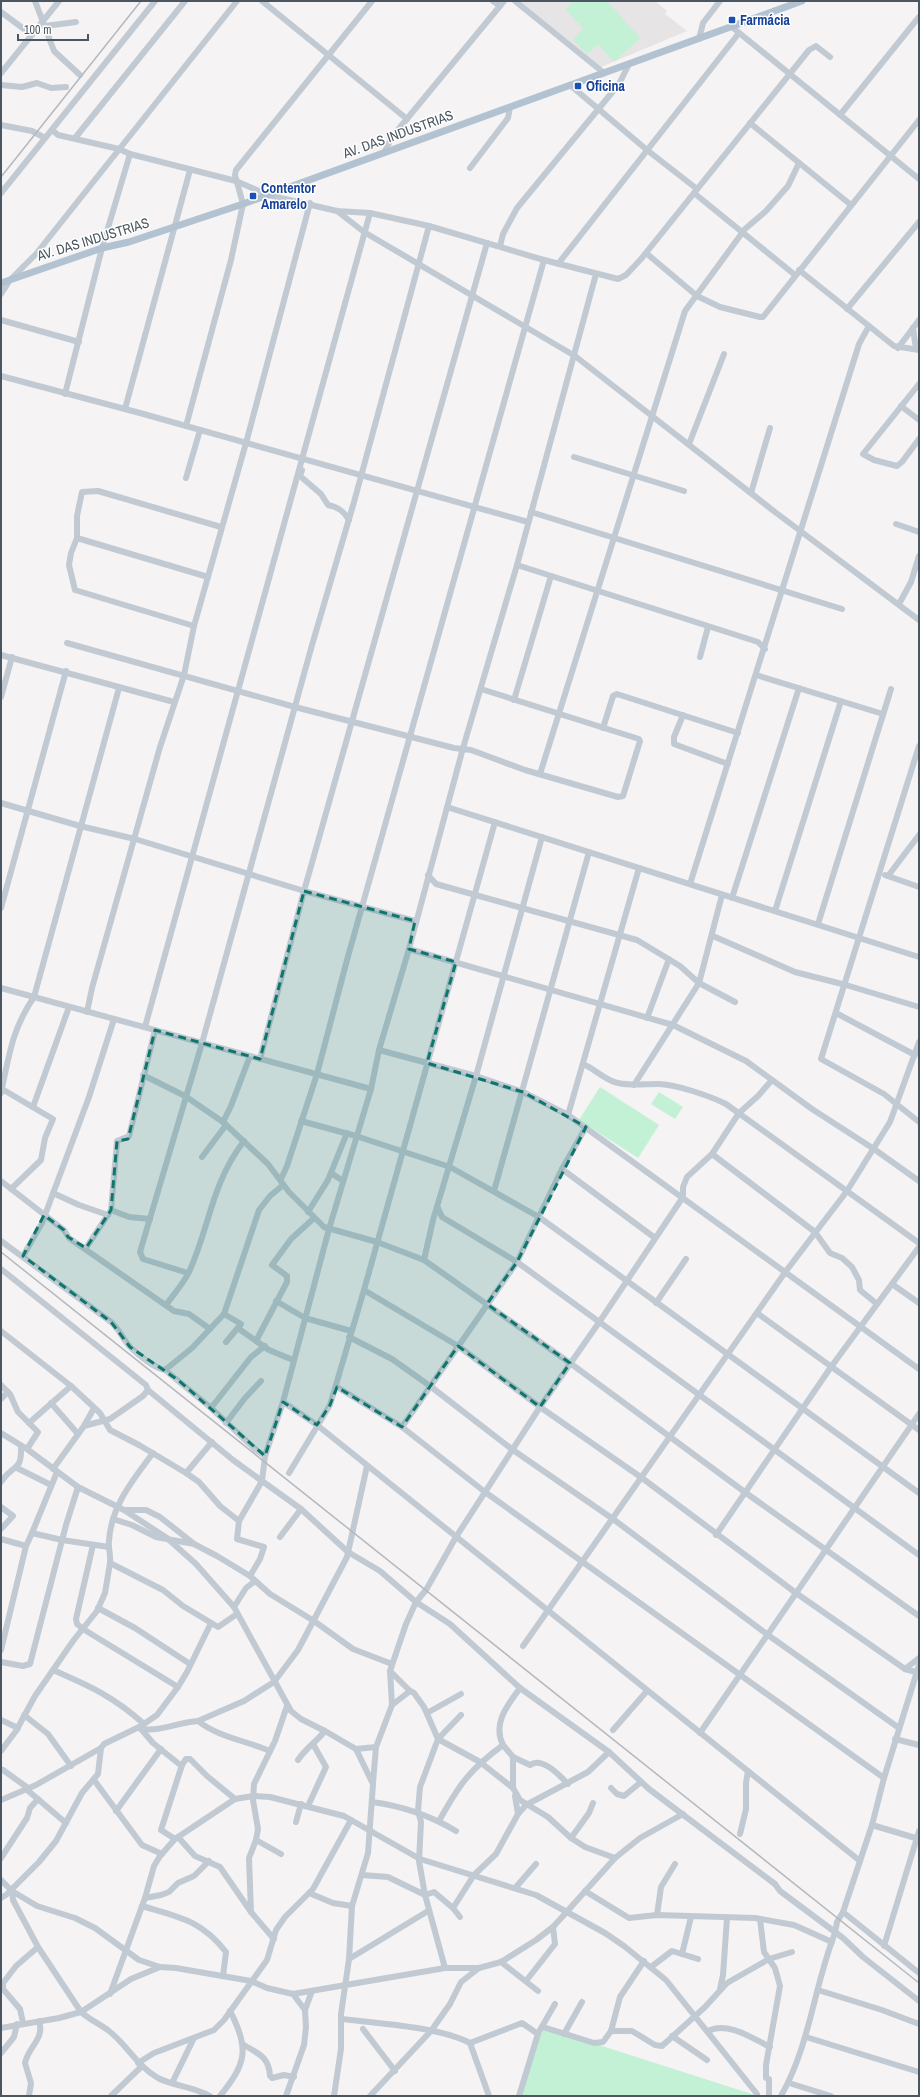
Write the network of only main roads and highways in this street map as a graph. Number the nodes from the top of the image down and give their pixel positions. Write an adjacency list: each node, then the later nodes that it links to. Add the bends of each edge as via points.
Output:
1 (802, 1): 2 (main road, AV. DAS INDUSTRIAS)
2 (790, 3): 3 (main road, AV. DAS INDUSTRIAS, via 732,27 243,204)
3 (1, 283)

